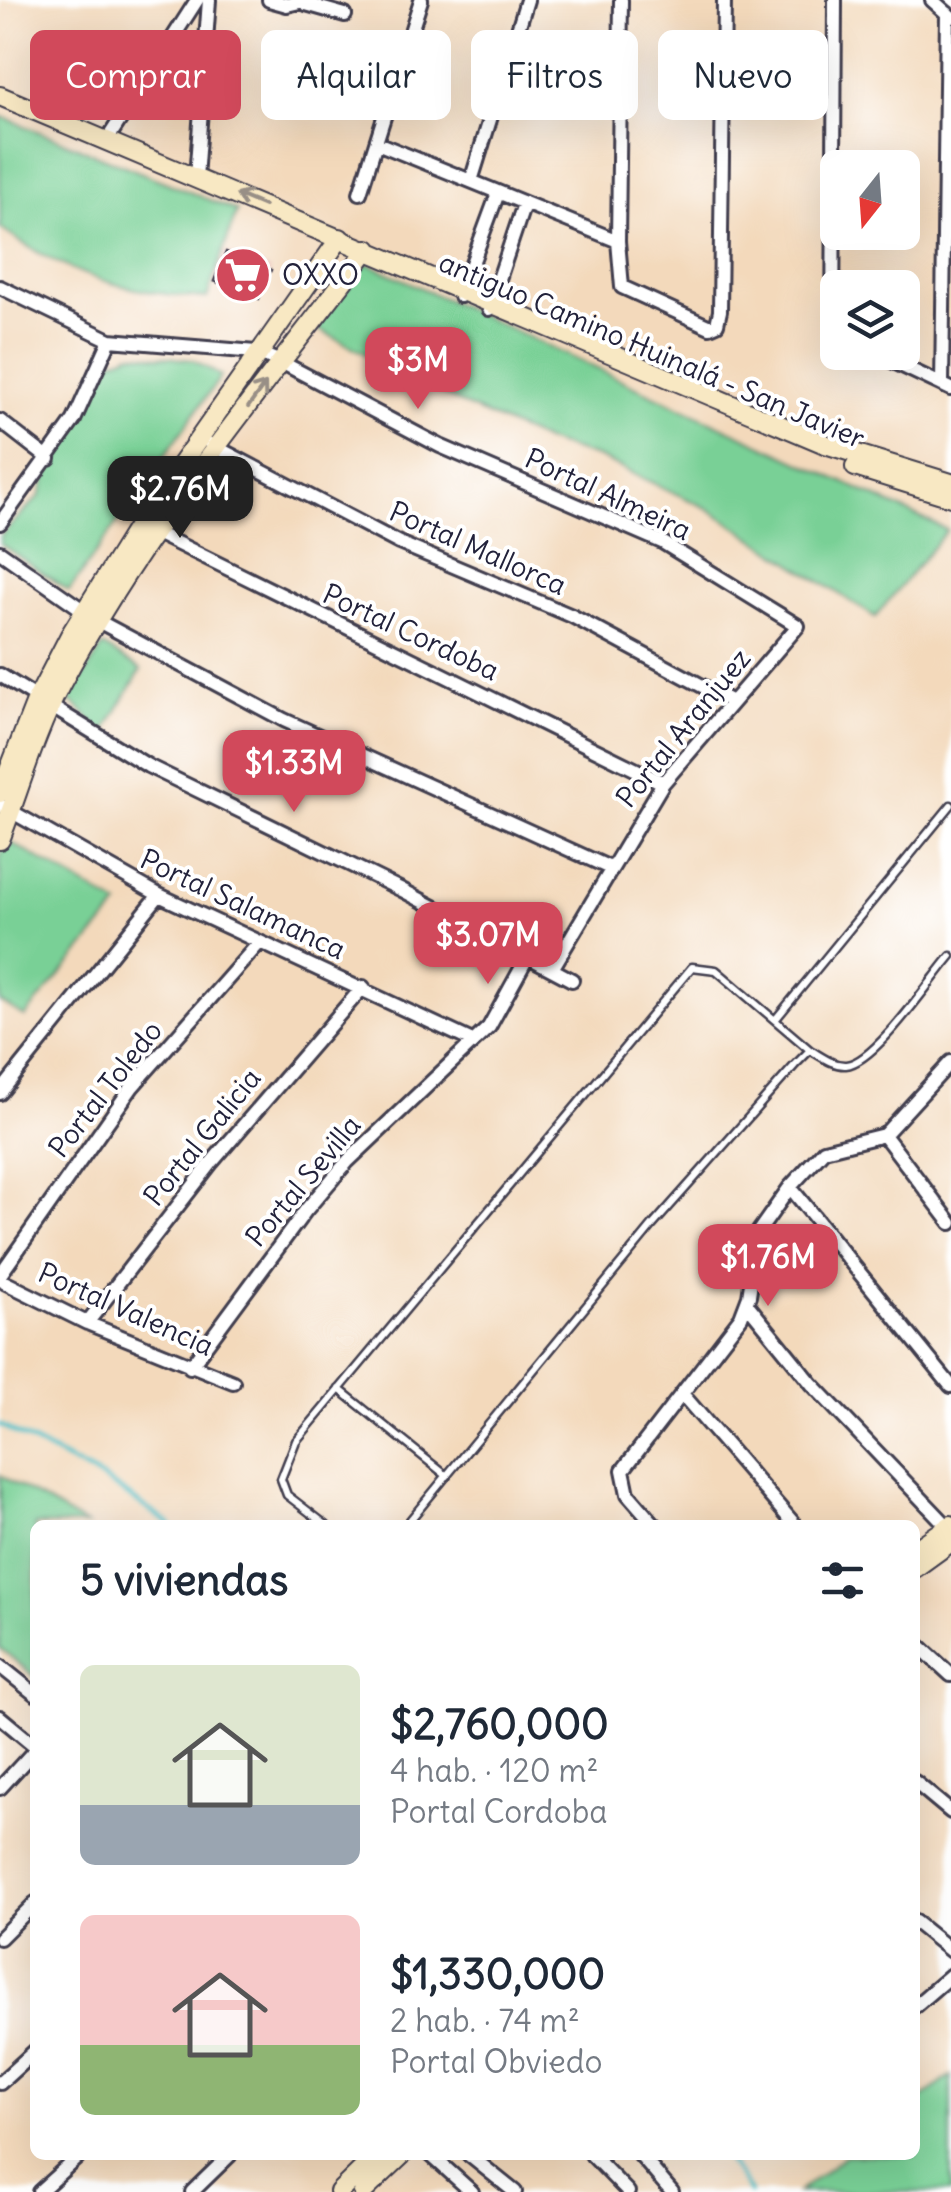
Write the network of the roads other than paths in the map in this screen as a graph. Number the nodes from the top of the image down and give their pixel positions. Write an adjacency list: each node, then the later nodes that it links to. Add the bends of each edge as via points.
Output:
1 (197, 0): 14 (street)
2 (210, 0): 17 (street)
3 (269, 0): 10 (street)
4 (421, 0): 15 (street)
5 (527, 0): 18 (street)
6 (621, 0): 22 (street)
7 (724, 0): 22 (street, via 718,324 710,327 627,293)
8 (836, 0): 25 (street)
9 (932, 0): 12 (street)
10 (307, 2): 11 (street)
11 (345, 15)
12 (949, 15): 16 (street)
13 (0, 96): 14 (street)
14 (107, 140): 17 (street)
15 (378, 144): 18 (street); 20 (street)
16 (948, 167): 33 (street)
17 (196, 178): 23 (street, one-way to 17)
18 (470, 181): 19 (street)
19 (498, 192): 21 (street); 27 (street)
20 (360, 193)
21 (524, 204): 22 (street); 28 (street)
22 (618, 241)
23 (337, 242): 24 (street); 30 (street)
24 (365, 253): 27 (street); 31 (street)
25 (834, 270)
26 (0, 287): 29 (street, Portal Almeira)
27 (460, 293): 28 (street)
28 (490, 306): 37 (street, via 825,444); 38 (street, antiguo Camino Huinalá - San Javier, via 828,456)
29 (110, 340): 30 (street, Portal Almeira); 36 (street)
30 (256, 352): 31 (street, Portal Almeira); 35 (street)
31 (281, 362): 35 (street, one-way to 31); 44 (street, Portal Almeira, via 440,446 662,542)
32 (911, 370): 33 (street)
33 (946, 387)
34 (0, 421): 36 (street)
35 (210, 444): 40 (street); 41 (street); 46 (street, Portal Mallorca, via 399,543 572,616)
36 (50, 459): 39 (street)
37 (951, 483)
38 (951, 498)
39 (0, 523)
40 (138, 524): 41 (street, Portal Cordoba); 43 (street)
41 (156, 534): 43 (street); 48 (street, Portal Cordoba)
42 (0, 552): 43 (street)
43 (92, 617): 47 (street); 53 (street, via 284,720)
44 (798, 626): 46 (street, Portal Aranjuez)
45 (0, 675): 47 (street)
46 (732, 702): 48 (street, Portal Aranjuez)
47 (43, 703): 49 (street); 51 (street); 56 (street, via 212,800)
48 (664, 783): 53 (street, Portal Aranjuez)
49 (0, 793)
50 (951, 804): 61 (lane)
51 (5, 808): 52 (street); 54 (street, Portal Salamanca)
52 (0, 840)
53 (610, 868): 58 (street, Portal Aranjuez)
54 (158, 895): 55 (street, Portal Salamanca); 65 (street)
55 (260, 942): 60 (street, Portal Salamanca); 69 (street, Portal Toledo, via 132,1086)
56 (528, 956): 58 (street); 62 (street, Portal Sevilla, via 496,1017)
57 (951, 956): 63 (lane, via 856,1063 834,1064)
58 (552, 969): 59 (street)
59 (572, 980)
60 (363, 987): 62 (street, Portal Salamanca); 71 (street, Portal Galicia, via 212,1162)
61 (776, 1020): 63 (lane); 75 (lane, via 716,970 692,966)
62 (470, 1040): 72 (street, Portal Sevilla, via 347,1162)
63 (810, 1050): 77 (lane, via 653,1225)
64 (951, 1062): 66 (street)
65 (0, 1093)
66 (884, 1136): 67 (street, via 824,1150); 68 (street)
67 (790, 1187): 70 (street, via 759,1231); 74 (street)
68 (951, 1223)
69 (0, 1278): 71 (street, Portal Valencia)
70 (748, 1304): 76 (street); 82 (street, via 812,1384)
71 (87, 1324): 72 (street, Portal Valencia)
72 (190, 1367): 73 (street, Portal Valencia)
73 (234, 1382)
74 (951, 1386)
75 (339, 1388): 77 (lane); 78 (lane, via 296,1442 281,1478 287,1495)
76 (683, 1395): 80 (street, via 627,1462 622,1478); 81 (street)
77 (447, 1476): 79 (lane)
78 (320, 1520)
79 (410, 1520)
80 (651, 1520)
81 (792, 1520)
82 (950, 1531): 83 (street); 84 (street)
83 (920, 1547)
84 (920, 1563)
85 (920, 1647): 87 (street)
86 (0, 1666): 88 (street)
87 (951, 1675)
88 (30, 1690)
89 (0, 1718): 90 (street)
90 (30, 1744)
91 (30, 1754): 93 (street)
92 (920, 1786): 94 (street)
93 (0, 1788)
94 (951, 1812)
95 (30, 1908): 97 (street)
96 (920, 1926): 98 (street)
97 (0, 1938)
98 (951, 1951)
99 (951, 1975): 100 (street)
100 (920, 2002)
101 (30, 2056): 102 (street)
102 (0, 2084)
103 (74, 2160): 112 (street)
104 (225, 2160): 113 (street)
105 (372, 2160): 114 (street)
106 (397, 2160): 115 (street)
107 (437, 2160): 116 (street)
108 (474, 2160): 111 (street)
109 (597, 2160): 117 (street)
110 (644, 2160): 118 (street)
111 (509, 2190)
112 (39, 2192)
113 (192, 2192)
114 (339, 2192)
115 (363, 2192)
116 (472, 2192)
117 (628, 2192)
118 (672, 2192)

